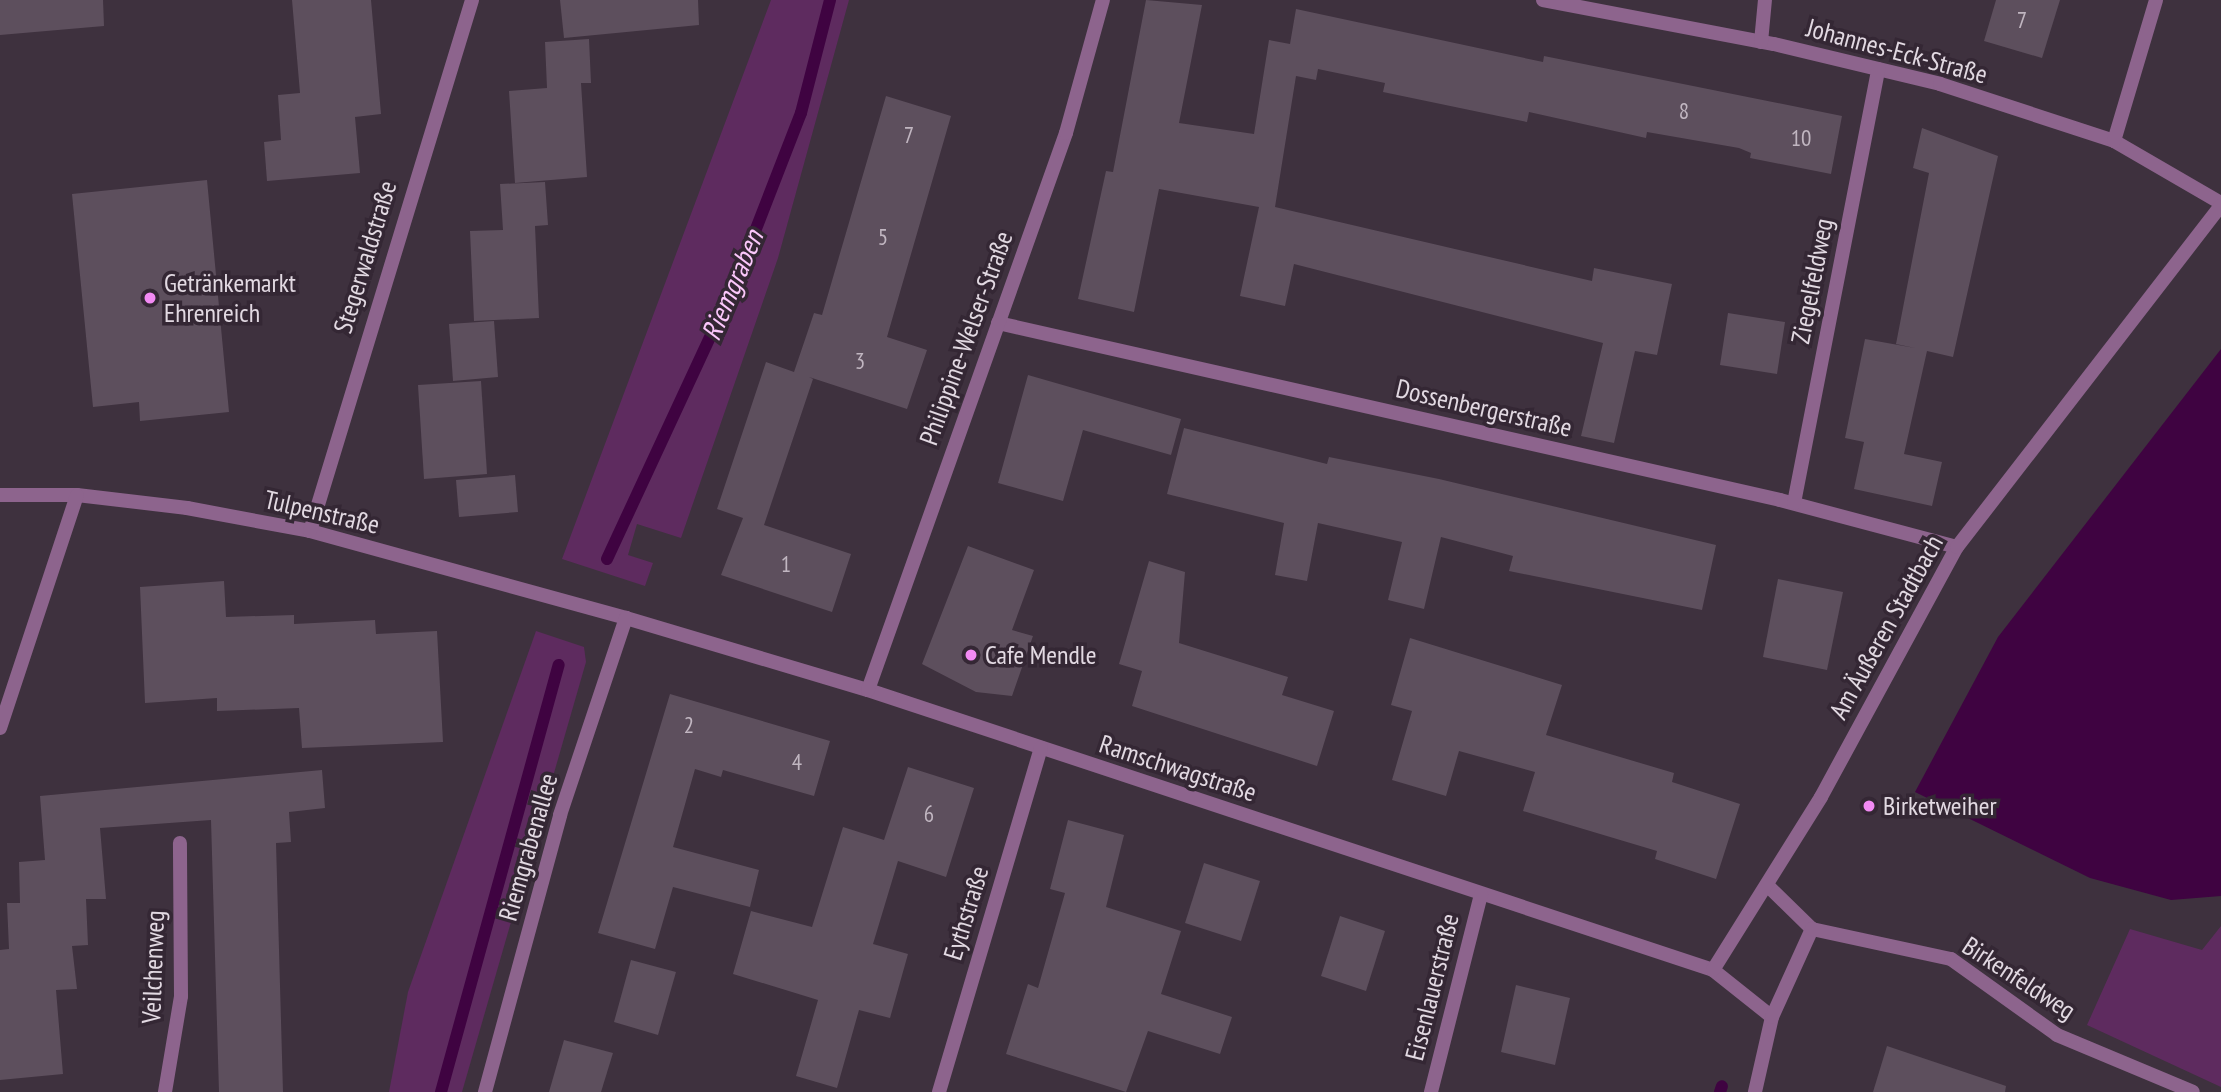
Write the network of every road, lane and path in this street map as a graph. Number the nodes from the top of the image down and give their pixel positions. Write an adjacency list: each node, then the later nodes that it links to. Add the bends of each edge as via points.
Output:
1 (472, 0): 14 (street, Stegerwaldstraße)
2 (1103, 0): 10 (street, Philippine-Welser-Straße, via 1066,133)
3 (1543, 0): 6 (street, Johannes-Eck-Straße)
4 (1765, 0): 6 (street)
5 (2156, 0): 8 (street)
6 (1761, 42): 7 (street, Johannes-Eck-Straße)
7 (1878, 69): 8 (street, Johannes-Eck-Straße); 13 (street, Ziegelfeldweg)
8 (2114, 141): 9 (street, Johannes-Eck-Straße)
9 (2221, 204): 15 (street, Am Äußeren Stadtbach)
10 (998, 323): 13 (street, Dossenbergerstraße); 17 (street, Philippine-Welser-Straße)
11 (0, 495): 12 (street, Tulpenstraße)
12 (77, 495): 14 (street, Tulpenstraße, via 187,508); 18 (street)
13 (1794, 503): 15 (street, Dossenbergerstraße)
14 (310, 531): 16 (street, Tulpenstraße)
15 (1957, 547): 21 (street, Am Äußeren Stadtbach)
16 (626, 618): 17 (street, Ramschwagstraße); 27 (street, Riemgrabenallee, via 561,816)
17 (868, 690): 19 (street, Ramschwagstraße)
18 (0, 728)
19 (1041, 748): 22 (street, Ramschwagstraße); 28 (street, Eythstraße)
20 (180, 843): 26 (street, Veilchenweg, via 181,996)
21 (1767, 885): 23 (street); 24 (street, Am Äußeren Stadtbach)
22 (1481, 894): 24 (street, Ramschwagstraße); 29 (street, Eisenlauerstraße)
23 (1812, 929): 25 (street); 31 (street, Birkenfeldweg, via 1951,960 2057,1035)
24 (1713, 970): 25 (street)
25 (1772, 1017): 30 (street)
26 (165, 1092)
27 (485, 1092)
28 (939, 1092)
29 (1431, 1092)
30 (1755, 1092)
31 (2193, 1092)

